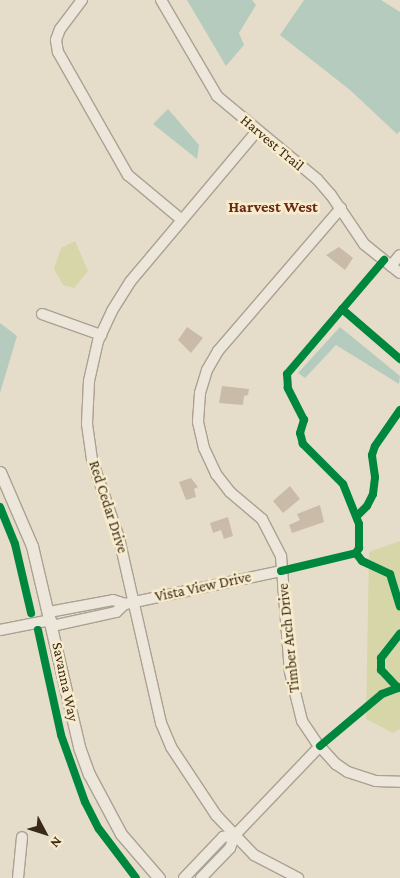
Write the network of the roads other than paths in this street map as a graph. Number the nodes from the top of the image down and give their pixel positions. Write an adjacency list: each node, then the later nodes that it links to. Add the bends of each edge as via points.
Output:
1 (82, 0): 5 (street, via 57,35 58,52 128,175)
2 (161, 0): 3 (street, Harvest Trail, via 210,88)
3 (257, 131): 4 (street, Harvest Trail, via 317,179); 5 (street, Red Cedar Drive)
4 (341, 208): 7 (street, Harvest Trail, via 364,244); 12 (street, Timber Arch Drive, via 218,351 207,370 200,394 198,422 204,448 216,474 230,492 262,518 281,556)
5 (182, 220): 10 (street, Red Cedar Drive, via 130,282)
6 (400, 255): 7 (street)
7 (391, 266): 8 (street, Harvest Trail)
8 (400, 274)
9 (42, 314): 10 (street)
10 (101, 335): 13 (street, Red Cedar Drive, via 89,381 87,424 92,460 119,538)
11 (0, 472): 14 (street, Savanna Way, via 32,546)
12 (282, 571): 13 (street, Vista View Drive); 16 (street, Timber Arch Drive, via 292,683 302,721)
13 (130, 603): 14 (street, Vista View Drive, via 113,600); 18 (street, Red Cedar Drive, via 168,740 199,792)
14 (51, 620): 15 (street, Vista View Drive); 21 (street, Savanna Way, via 79,747 97,794 121,834)
15 (0, 630)
16 (320, 746): 17 (street, Timber Arch Drive, via 336,764 356,776); 18 (street)
17 (400, 782)
18 (235, 834): 22 (street, via 223,837); 23 (street, via 230,848); 24 (street, Red Cedar Drive, via 254,855)
19 (22, 837): 20 (street)
20 (18, 878)
21 (159, 878)
22 (184, 878)
23 (201, 878)
24 (298, 878)

